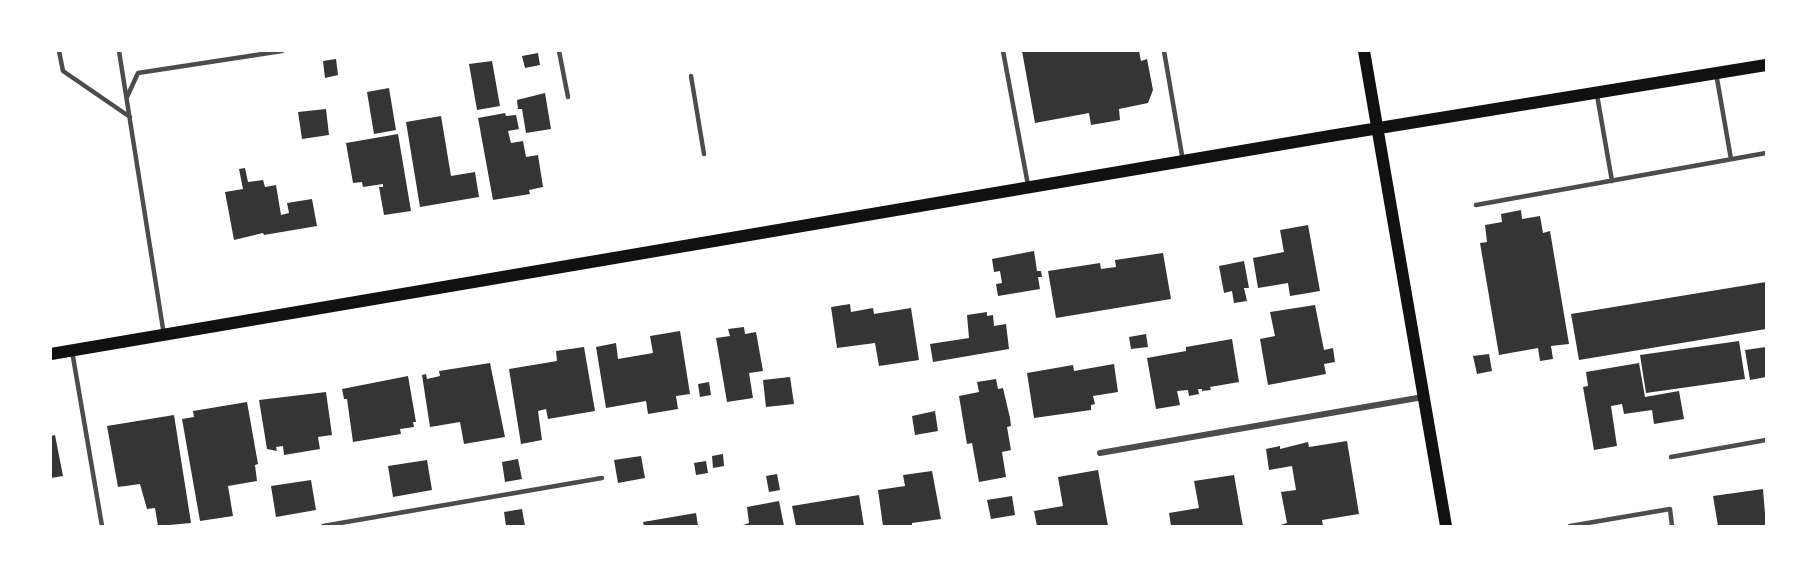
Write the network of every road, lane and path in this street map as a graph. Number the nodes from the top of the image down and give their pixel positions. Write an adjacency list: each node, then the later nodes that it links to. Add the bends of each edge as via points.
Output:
1 (59, 51): 14 (lane, via 63,72)
2 (119, 51): 12 (lane)
3 (282, 51): 12 (lane, via 138,73)
4 (559, 51): 13 (lane)
5 (1003, 51): 21 (lane)
6 (1164, 51): 19 (lane)
7 (1365, 51): 15 (main road)
8 (1766, 65): 9 (main road)
9 (1716, 73): 11 (main road); 18 (lane)
10 (691, 76): 17 (lane)
11 (1596, 92): 15 (main road); 20 (lane)
12 (127, 97): 14 (lane)
13 (568, 97)
14 (130, 117): 23 (lane)
15 (1377, 128): 19 (main road); 26 (main road)
16 (1766, 153): 18 (lane)
17 (704, 154)
18 (1731, 159): 20 (lane)
19 (1183, 161): 21 (main road)
20 (1612, 181): 22 (lane)
21 (1028, 188): 23 (main road)
22 (1476, 206)
23 (164, 335): 24 (main road)
24 (72, 351): 25 (main road); 31 (lane)
25 (51, 354)
26 (1424, 397): 28 (street); 33 (main road)
27 (1766, 440): 29 (lane)
28 (1100, 453)
29 (1671, 457)
30 (602, 478): 32 (lane)
31 (102, 526)
32 (323, 526)
33 (1446, 526)
34 (1570, 526): 35 (lane, via 1670,509)
35 (1672, 526)

